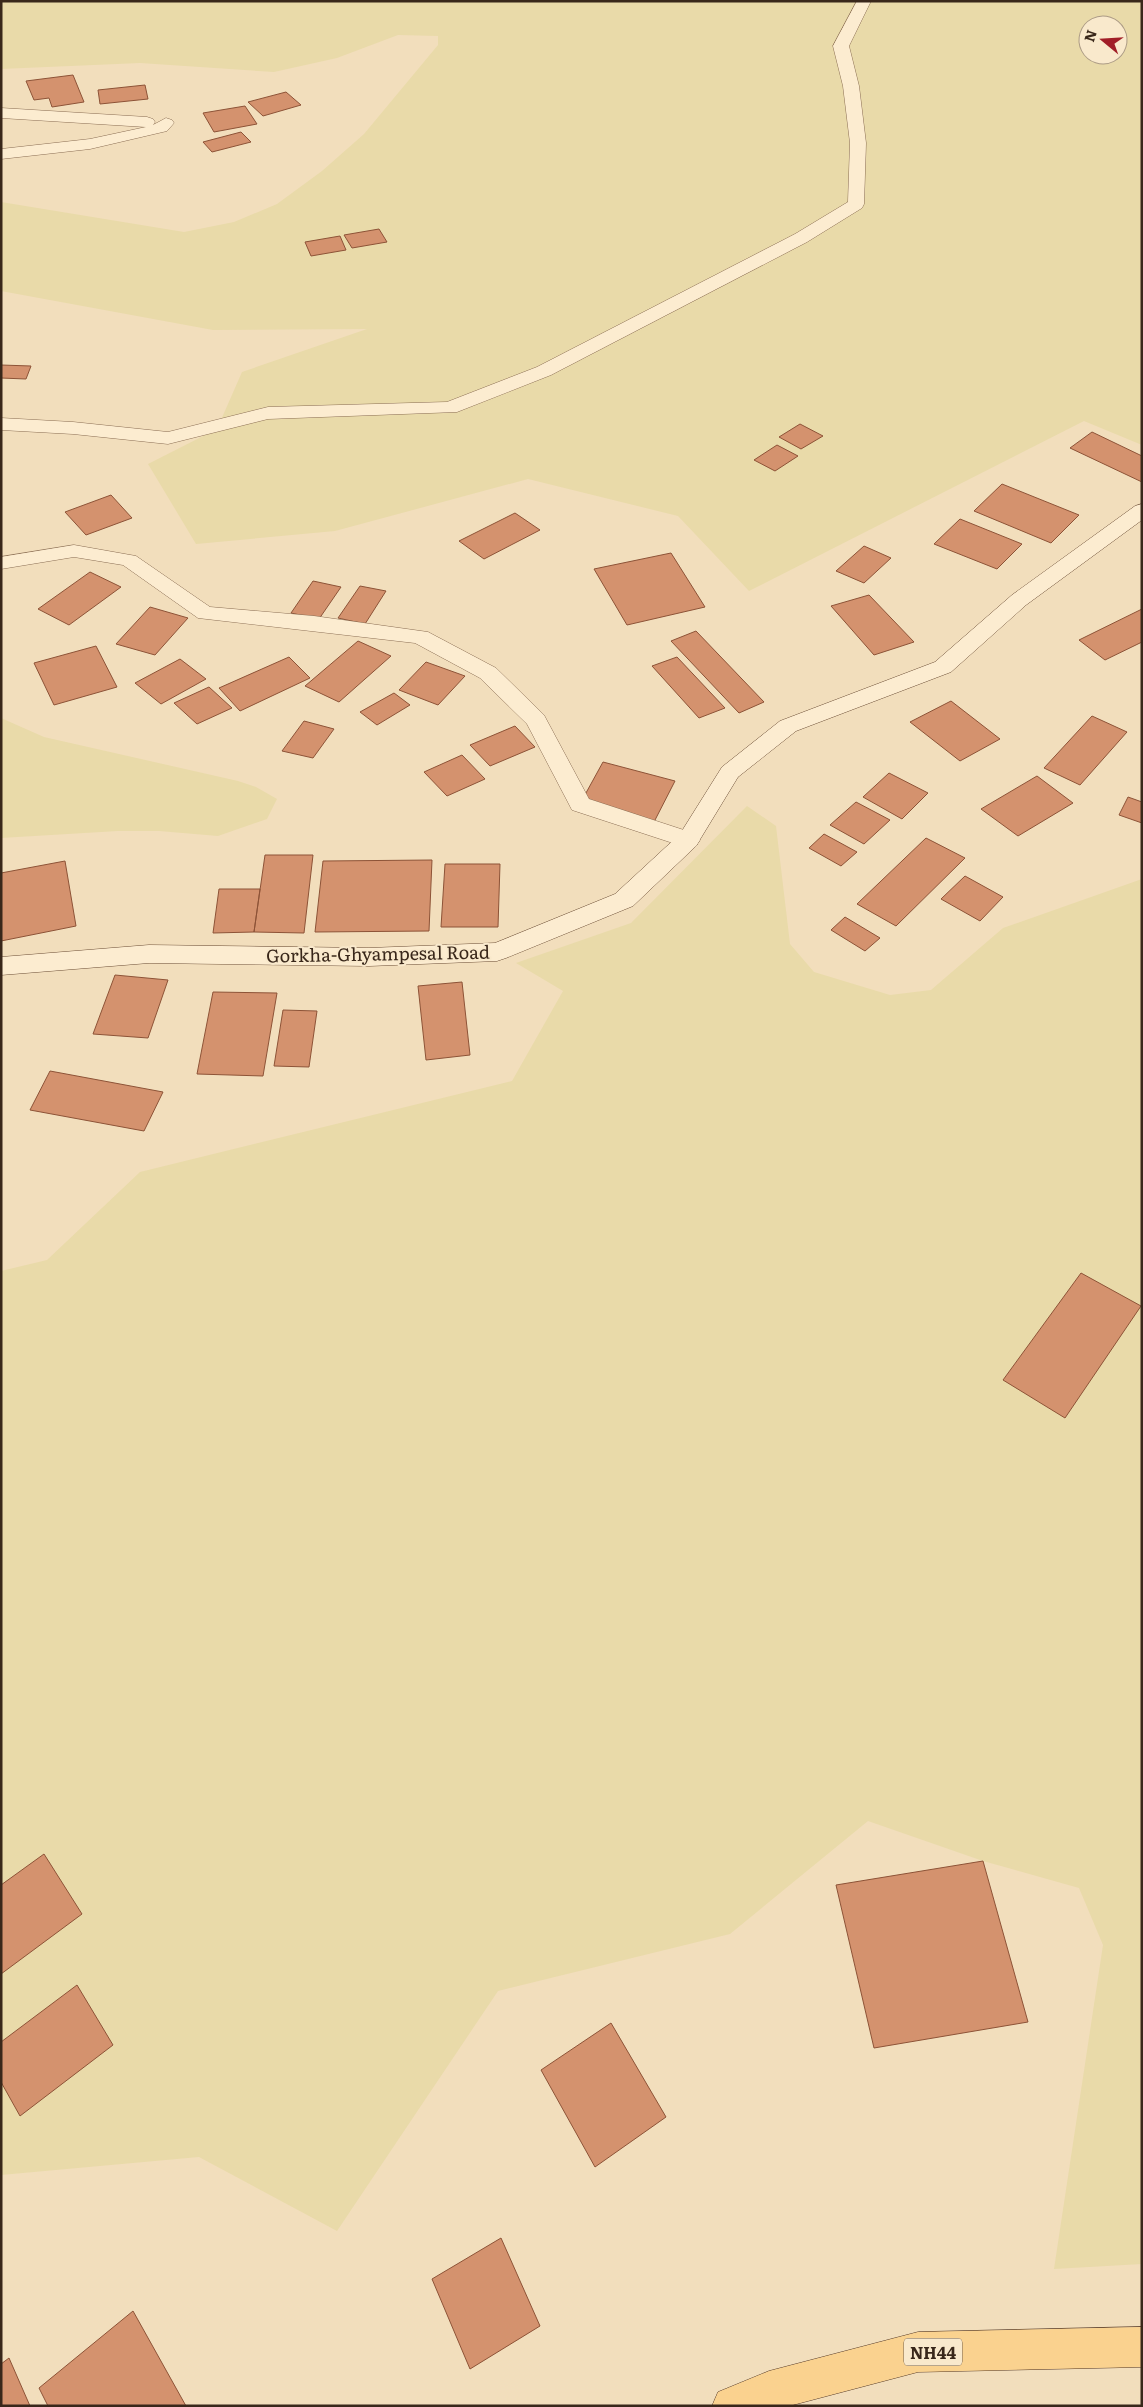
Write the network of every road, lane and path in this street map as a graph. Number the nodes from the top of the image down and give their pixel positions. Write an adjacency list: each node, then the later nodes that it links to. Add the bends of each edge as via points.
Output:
1 (864, 1): 4 (street, via 841,46 851,86 858,143 856,204 801,238 544,371 450,408 268,413 168,438)
2 (1, 113): 3 (street, via 166,123 161,128 90,144)
3 (1, 154)
4 (1, 424)
5 (1142, 510): 7 (street, Gorkha-Ghyampesal Road, via 1019,600 943,667 788,726 730,772)
6 (1, 563): 7 (street, via 74,551 129,560 205,613 420,637 488,673 536,720 580,804)
7 (688, 840): 8 (street, Gorkha-Ghyampesal Road, via 624,900 497,952 369,957 149,954)
8 (1, 966)
9 (1142, 2347): 10 (main road, NH44, via 918,2352 769,2392)
10 (732, 2406)

